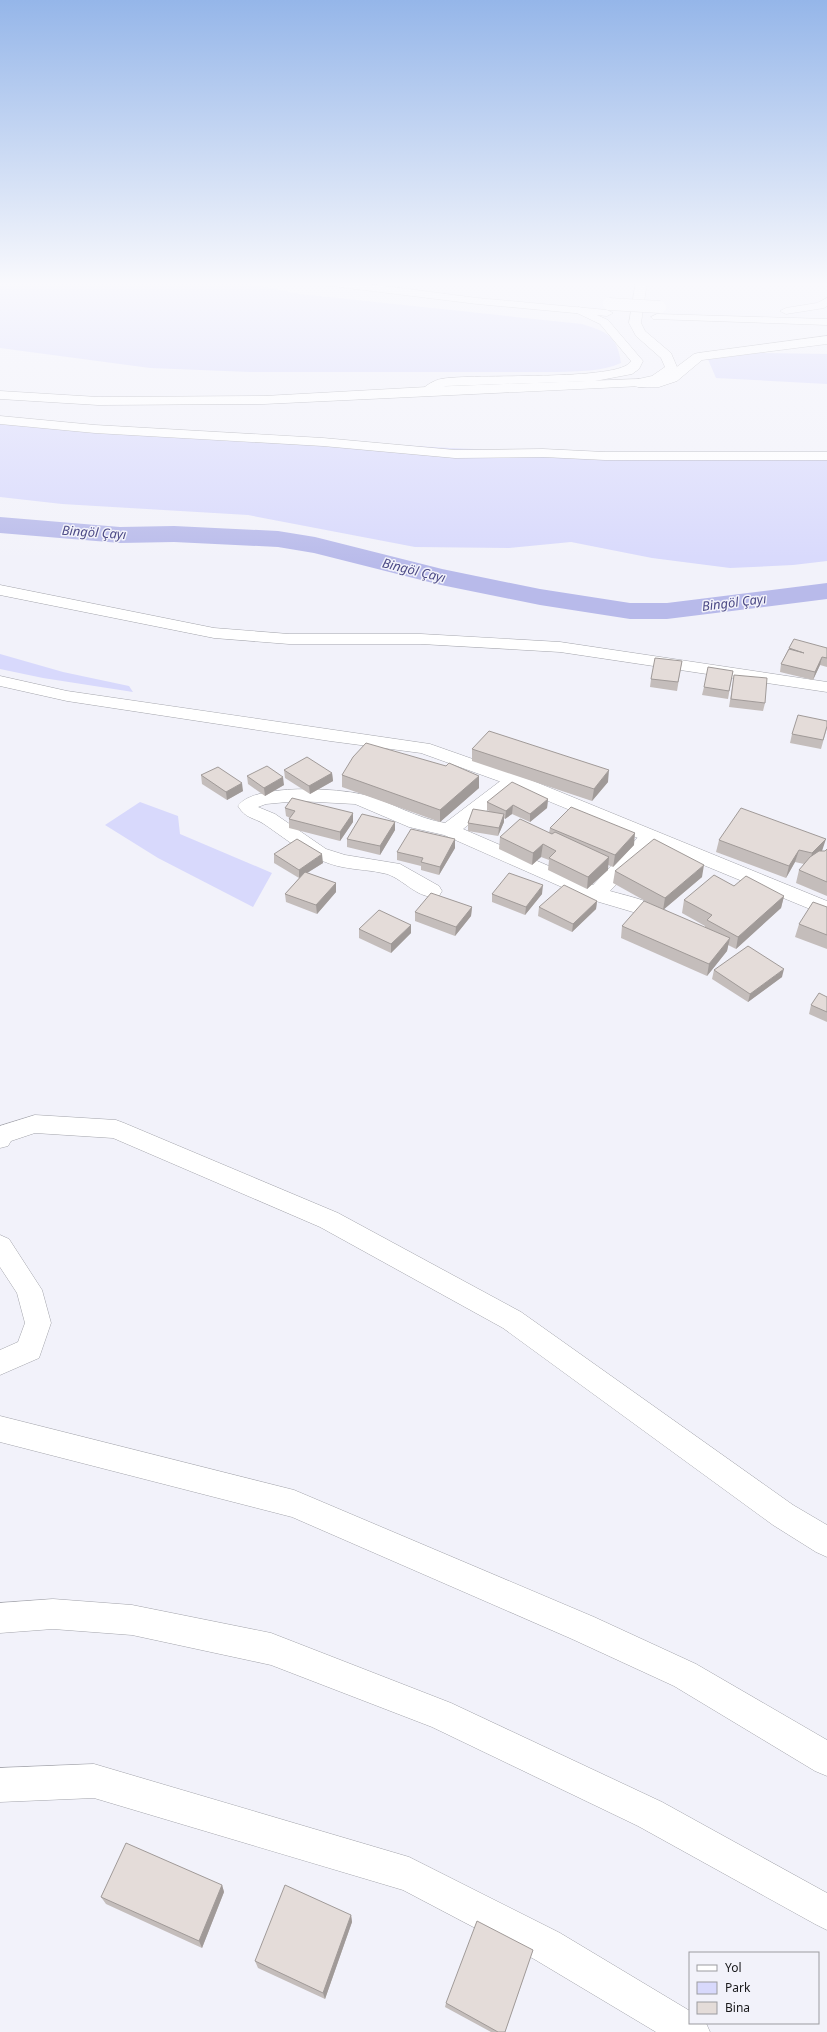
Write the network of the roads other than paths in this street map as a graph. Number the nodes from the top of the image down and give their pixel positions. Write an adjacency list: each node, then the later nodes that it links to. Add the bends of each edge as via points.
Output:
1 (596, 377): 6 (main road, via 443,382)
2 (643, 377): 5 (main road)
3 (661, 377): 5 (main road, via 652,382)
4 (675, 377): 5 (main road, via 655,384)
5 (638, 383): 6 (main road)
6 (427, 391): 7 (main road, via 231,401 98,401)
7 (0, 395)
8 (0, 420): 9 (main road, via 95,429 323,442 455,454 543,452 605,456)
9 (827, 456)
10 (0, 590): 12 (main road, via 214,633 289,639 421,639 560,647)
11 (0, 681): 13 (main road, via 67,696 424,748)
12 (827, 687)
13 (514, 780): 14 (main road); 15 (main road)
14 (449, 830): 16 (main road, via 414,830 358,800 334,796 255,799 247,806 252,812 268,818 319,853 342,861 390,860 400,872); 17 (main road)
15 (650, 836): 17 (main road); 18 (main road)
16 (432, 891)
17 (596, 894): 19 (main road, via 640,907)
18 (827, 910)
19 (680, 927)
20 (0, 1139): 24 (main road, via 3,1134 34,1124 116,1129 329,1220 512,1320 783,1515)
21 (0, 1246): 22 (main road, via 28,1290 38,1323 30,1350)
22 (0, 1363)
23 (0, 1429): 26 (main road, via 294,1504 583,1628 685,1675)
24 (827, 1542)
25 (0, 1618): 28 (main road, via 54,1614 132,1620 271,1649 440,1714 650,1814)
26 (827, 1760)
27 (0, 1785): 29 (main road, via 94,1781 409,1874 547,1946)
28 (827, 1912)
29 (691, 2032)

